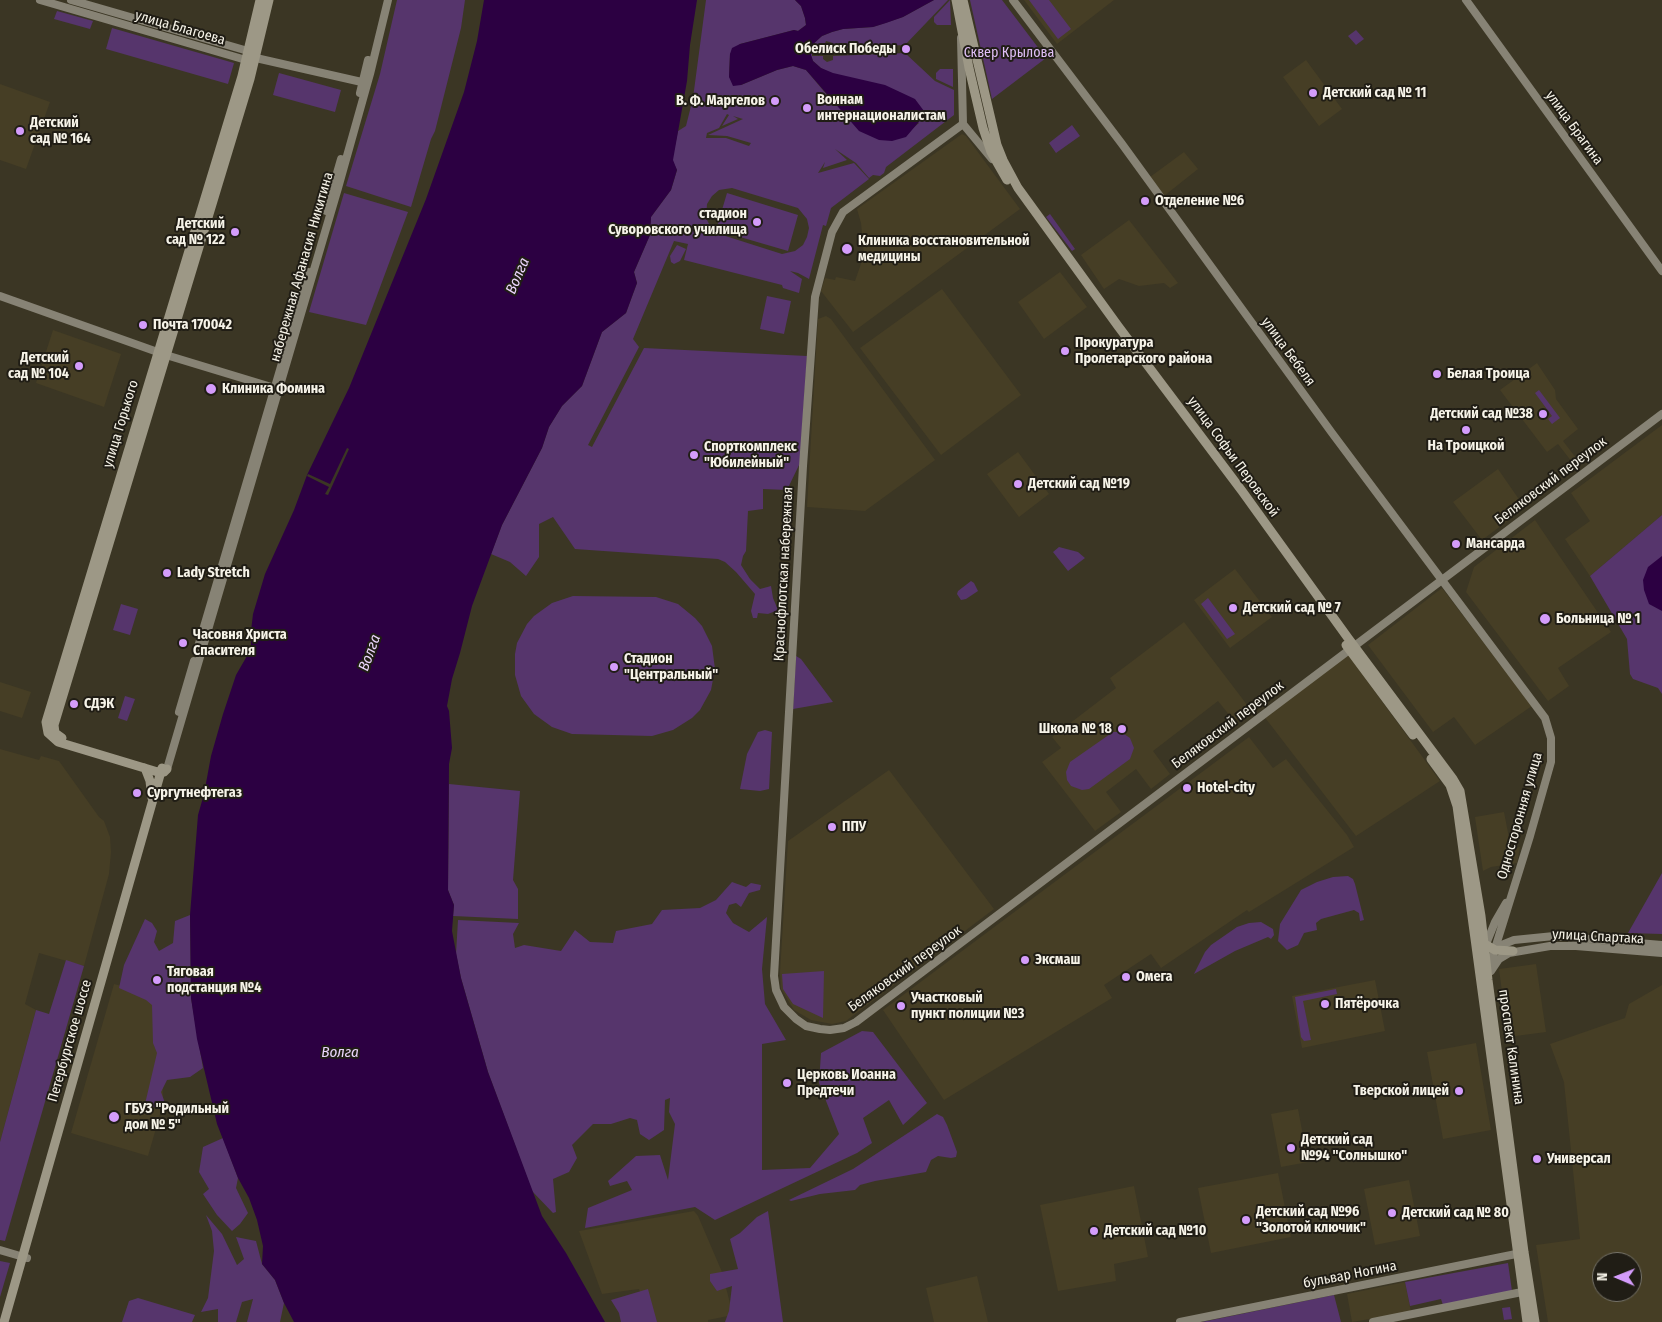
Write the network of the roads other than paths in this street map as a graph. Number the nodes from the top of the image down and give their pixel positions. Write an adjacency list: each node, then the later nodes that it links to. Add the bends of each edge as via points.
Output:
1 (40, 0): 12 (street, улица Благоева)
2 (71, 0): 12 (street, улица Благоева)
3 (260, 0): 12 (main road, улица Горького)
4 (269, 0): 13 (main road, улица Горького)
5 (383, 0): 14 (street, набережная Афанасия Никитина)
6 (388, 0): 14 (street, набережная Афанасия Никитина)
7 (956, 0): 11 (main road)
8 (963, 0): 16 (main road)
9 (1013, 0): 25 (street, улица Бебеля)
10 (1466, 0): 20 (street, улица Брагина)
11 (960, 16): 15 (main road); 17 (street)
12 (247, 55): 13 (street, улица Благоева); 22 (main road, улица Горького)
13 (256, 58): 14 (street, улица Благоева); 22 (main road, улица Горького)
14 (365, 83): 23 (street, набережная Афанасия Никитина)
15 (977, 105): 16 (main road); 18 (main road)
16 (988, 110): 18 (main road)
17 (963, 124): 19 (street); 40 (street, Краснофлотская набережная, via 845,210 832,232 815,296 774,976 784,1006)
18 (994, 150): 19 (main road, улица Софьи Перовской); 26 (main road, улица Софьи Перовской, via 1036,214 1242,490)
19 (1000, 168): 26 (main road, улица Софьи Перовской, via 1036,224)
20 (1662, 272)
21 (0, 296): 22 (street)
22 (162, 353): 23 (street); 28 (main road, улица Горького, via 46,724 49,734 58,742); 29 (main road, улица Горького, via 54,725 59,737)
23 (277, 389): 29 (street, набережная Афанасия Никитина)
24 (1662, 414): 25 (street, Беляковский переулок)
25 (1441, 580): 26 (street, Беляковский переулок); 27 (street, улица Бебеля)
26 (1351, 648): 30 (main road, улица Софьи Перовской); 40 (street, Беляковский переулок, via 856,1022 830,1030)
27 (1545, 718): 33 (street, Односторонняя улица, via 1551,738 1551,762 1530,836)
28 (145, 768): 29 (main road, улица Горького); 31 (main road)
29 (164, 770): 31 (main road, Петербургское шоссе); 41 (main road, Петербургское шоссе)
30 (1451, 781): 32 (main road, проспект Калинина, via 1462,798); 37 (main road, проспект Калинина, via 1474,934)
31 (152, 803): 41 (main road, Петербургское шоссе)
32 (1482, 918): 33 (street); 37 (main road, проспект Калинина)
33 (1499, 924): 34 (street, via 1505,934); 36 (street, Односторонняя улица); 37 (street, Односторонняя улица)
34 (1517, 940): 35 (street, улица Спартака, via 1559,936); 36 (street, улица Спартака)
35 (1659, 949): 38 (street, улица Спартака, via 1550,946)
36 (1495, 950): 37 (main road); 38 (main road); 39 (street, Односторонняя улица)
37 (1483, 951): 39 (main road, проспект Калинина); 39 (main road, проспект Калинина)
38 (1513, 951): 39 (street, via 1505,954)
39 (1483, 975): 43 (main road, проспект Калинина)
40 (801, 1023)
41 (61, 1132): 44 (main road, Петербургское шоссе)
42 (0, 1250): 44 (street)
43 (1521, 1253): 45 (main road, проспект Калинина); 48 (street, бульвар Ногина); 51 (main road, проспект Калинина)
44 (25, 1257): 46 (main road, Петербургское шоссе); 47 (main road, Петербургское шоссе)
45 (1522, 1292): 49 (street); 50 (main road, проспект Калинина)
46 (4, 1322)
47 (9, 1322)
48 (1180, 1322)
49 (1373, 1322)
50 (1527, 1322)
51 (1535, 1322)

